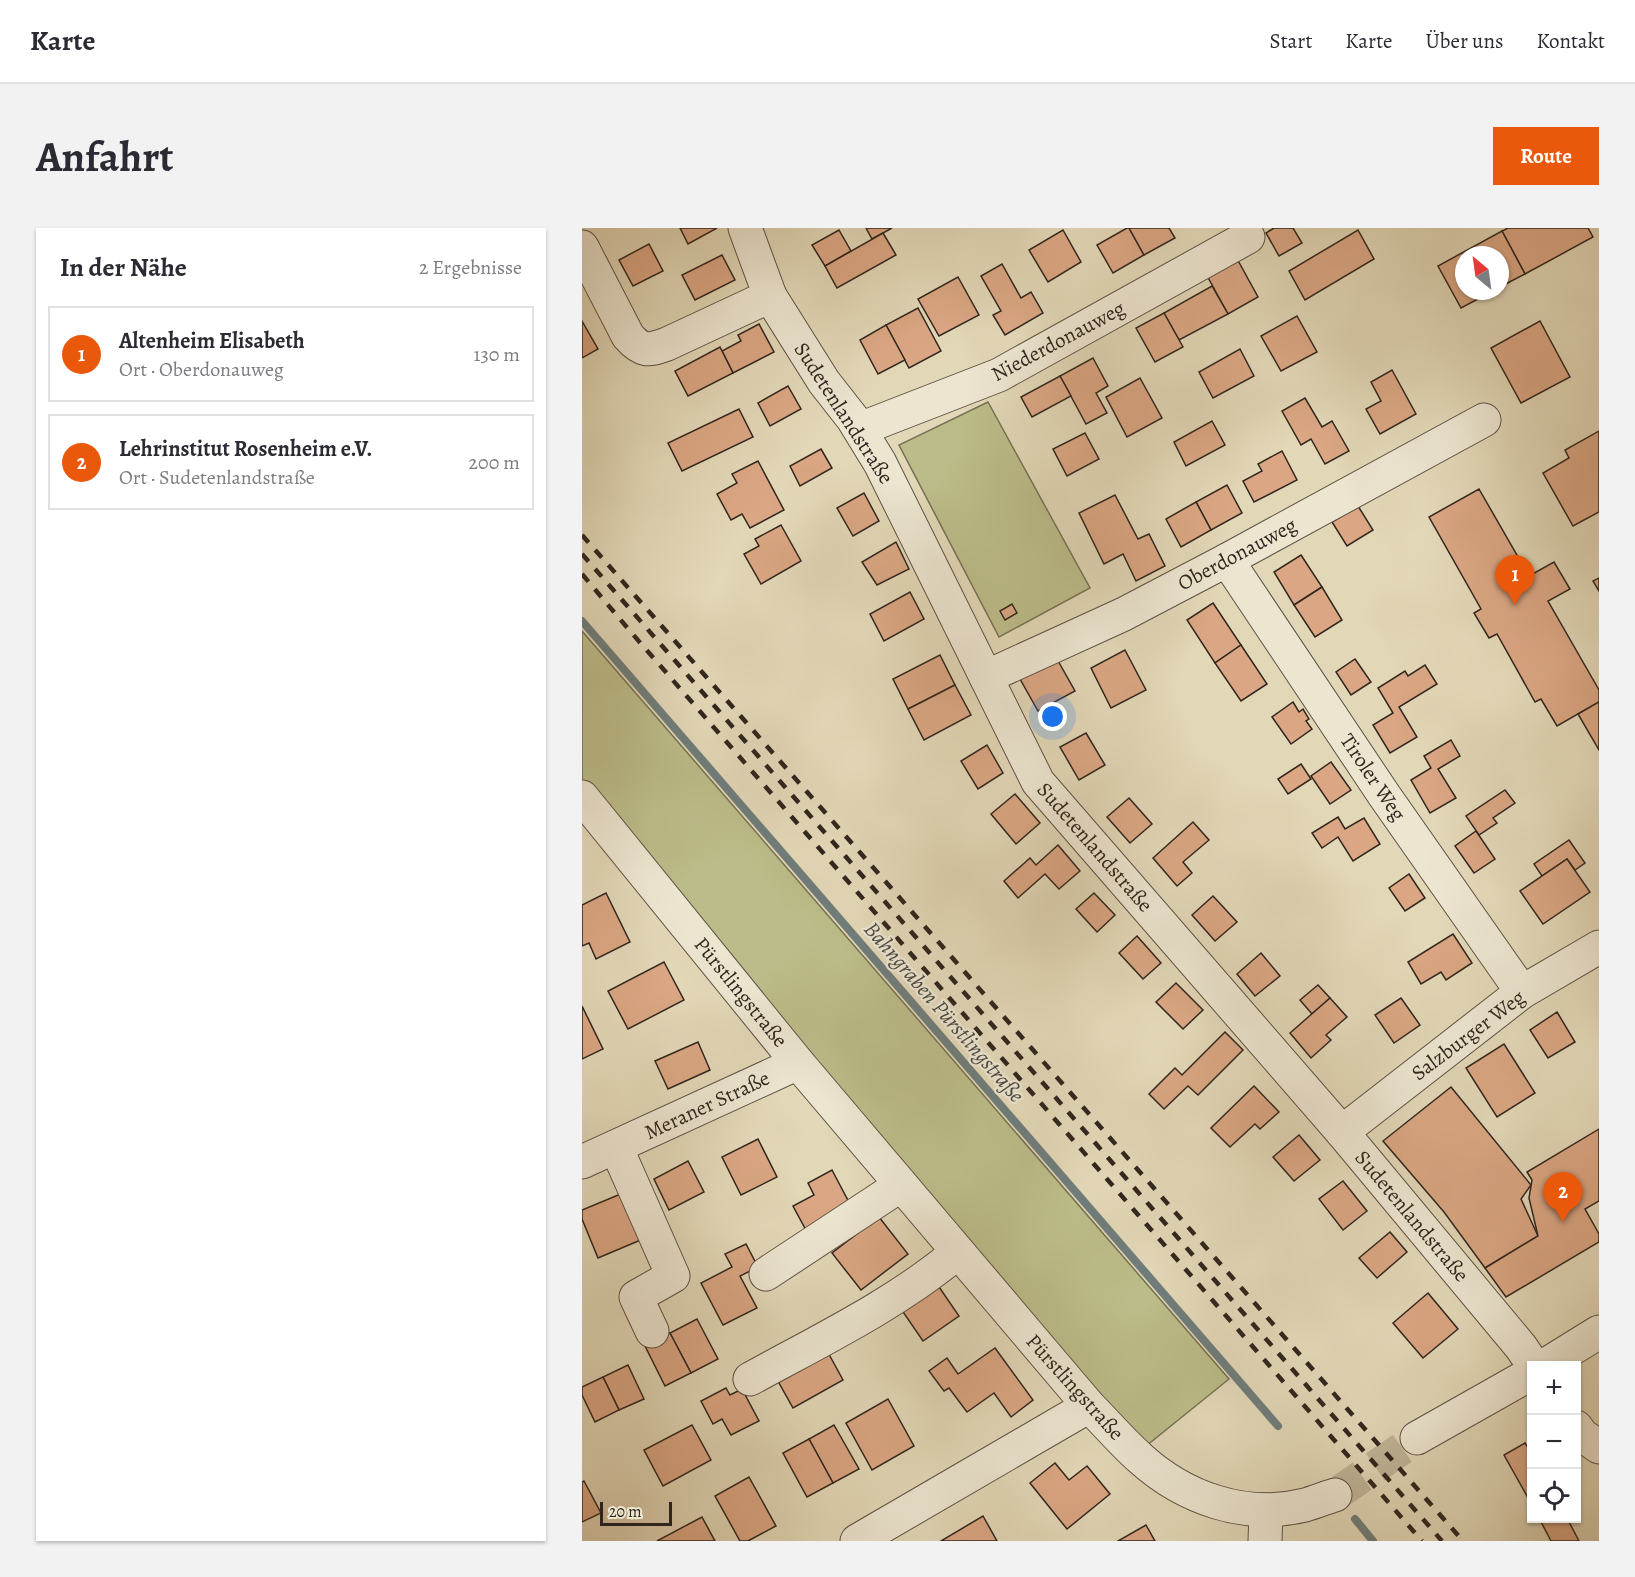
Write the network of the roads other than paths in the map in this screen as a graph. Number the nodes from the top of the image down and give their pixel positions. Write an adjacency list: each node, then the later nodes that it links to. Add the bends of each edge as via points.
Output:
1 (754, 231): 4 (street, Sudetenlandstraße)
2 (1248, 237): 6 (street, Niederdonauweg, via 999,375)
3 (582, 247): 4 (street, via 628,336 644,350 668,344)
4 (770, 296): 6 (street, Sudetenlandstraße, via 824,382)
5 (1484, 420): 7 (street, Oberdonauweg)
6 (860, 429): 8 (street, Sudetenlandstraße)
7 (1227, 560): 8 (street, Oberdonauweg, via 1124,614); 11 (street, Tiroler Weg)
8 (986, 677): 13 (street, Sudetenlandstraße, via 1038,782)
9 (582, 798): 12 (street, Pürstlingstraße)
10 (1599, 947): 11 (street, Salzburger Weg)
11 (1522, 992): 13 (street, Salzburger Weg)
12 (798, 1063): 14 (street, Meraner Straße); 16 (street, Pürstlingstraße)
13 (1342, 1132): 21 (street, Sudetenlandstraße)
14 (616, 1147): 15 (street, Meraner Straße); 19 (street, via 673,1276 636,1297)
15 (582, 1162)
16 (901, 1185): 17 (street, Pürstlingstraße); 18 (street)
17 (958, 1252): 24 (street, via 885,1304); 25 (street, Pürstlingstraße)
18 (766, 1274)
19 (652, 1331)
20 (1599, 1332): 22 (street)
21 (1531, 1361)
22 (1551, 1361)
23 (1527, 1376): 27 (street)
24 (750, 1379)
25 (1089, 1406): 30 (street, Pürstlingstraße, via 1166,1479); 31 (street)
26 (1581, 1434): 28 (street)
27 (1417, 1438)
28 (1599, 1447)
29 (1335, 1495): 30 (street, Pürstlingstraße, via 1303,1505)
30 (1265, 1526)
31 (857, 1541)

